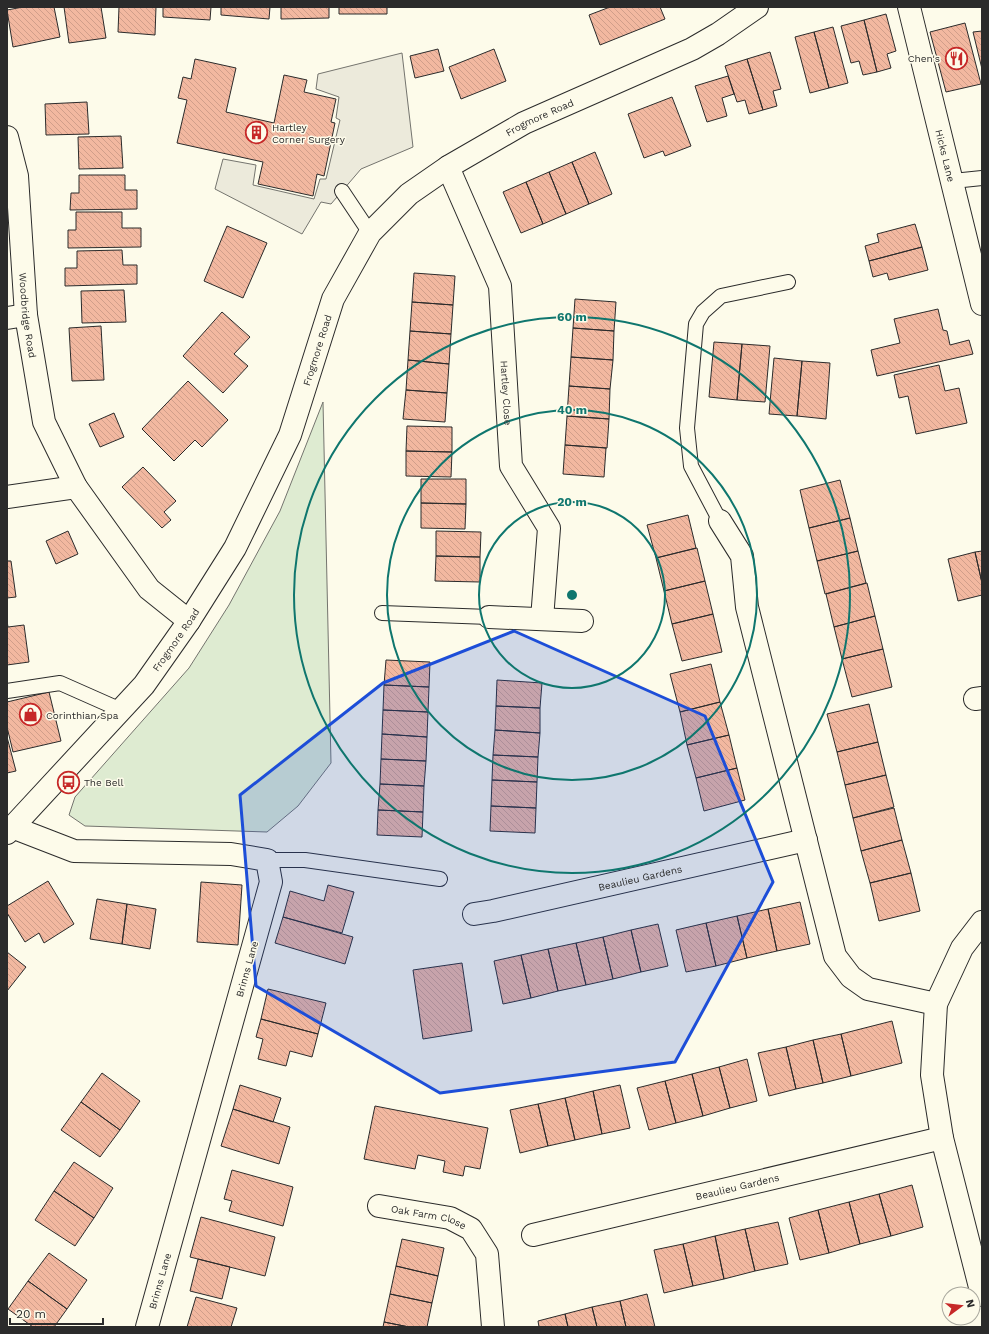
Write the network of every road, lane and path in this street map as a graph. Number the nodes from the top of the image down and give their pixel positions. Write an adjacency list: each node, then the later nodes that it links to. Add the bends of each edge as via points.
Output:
1 (757, 7): 4 (street, Frogmore Road, via 692,49 524,123)
2 (909, 7): 6 (street, Hicks Lane)
3 (7, 137): 11 (street, Woodbridge Road, via 17,176)
4 (448, 167): 8 (street, Frogmore Road, via 409,194); 17 (street, Hartley Close, via 500,286 511,466 549,528)
5 (982, 178): 6 (lane)
6 (953, 181): 10 (street, Hicks Lane)
7 (342, 191): 8 (lane)
8 (370, 233): 18 (street, Frogmore Road, via 333,299 290,434 235,548)
9 (788, 282): 14 (lane, via 721,296 703,312 696,324 687,428 691,466)
10 (982, 304)
11 (16, 316): 12 (street, Woodbridge Road, via 44,422)
12 (76, 487): 13 (street); 18 (street, Woodbridge Road, via 149,589)
13 (7, 498)
14 (720, 521): 23 (street, via 742,556 747,607)
15 (382, 613): 16 (lane)
16 (489, 617): 17 (street)
17 (542, 619): 19 (street)
18 (189, 621): 21 (street, Frogmore Road, via 144,685)
19 (582, 621)
20 (7, 691): 21 (lane, via 60,683)
21 (121, 710): 22 (street, Frogmore Road)
22 (10, 830): 24 (street, via 74,851 231,854)
23 (806, 840): 26 (street, Beaulieu Gardens); 28 (street, via 835,956 851,977 868,989)
24 (267, 860): 25 (lane, via 305,860); 33 (street, Brinns Lane, via 271,882)
25 (440, 879)
26 (474, 914)
27 (982, 922): 28 (street, via 962,948)
28 (936, 1004): 29 (street, via 932,1075)
29 (942, 1138): 31 (street, Beaulieu Gardens); 32 (street)
30 (378, 1206): 34 (street, Oak Farm Close, via 450,1218 472,1229 487,1254)
31 (533, 1235)
32 (982, 1295)
33 (147, 1327)
34 (493, 1327)

